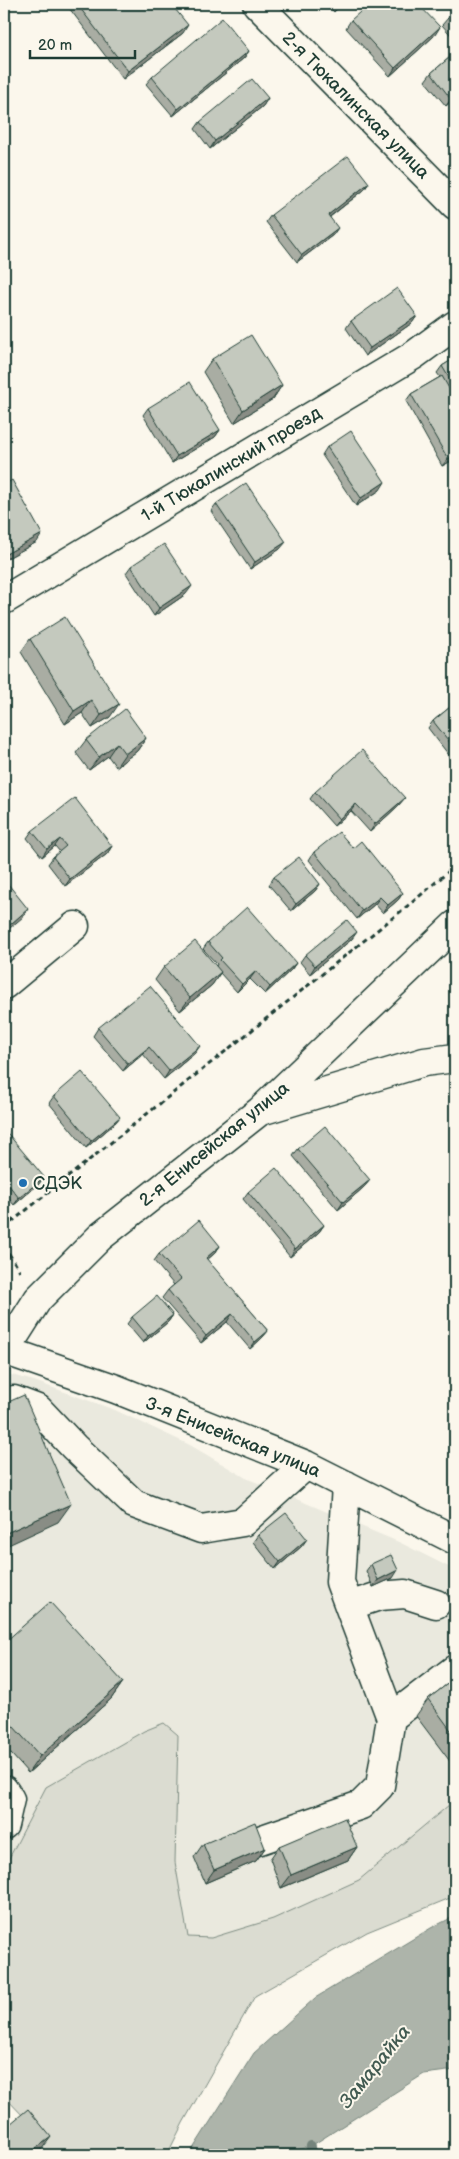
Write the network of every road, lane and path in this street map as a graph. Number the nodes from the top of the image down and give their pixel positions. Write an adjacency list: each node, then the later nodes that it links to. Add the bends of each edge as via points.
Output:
1 (257, 4): 2 (street, 2-я Тюкалинская улица)
2 (455, 205)
3 (455, 325): 4 (street, 1-й Тюкалинский проезд, via 414,355)
4 (4, 600)
5 (455, 866): 11 (path)
6 (455, 925): 10 (street, 2-я Енисейская улица)
7 (75, 926): 8 (street)
8 (4, 985)
9 (455, 1058): 10 (street, via 424,1062)
10 (260, 1111): 12 (street, 2-я Енисейская улица, via 100,1237 38,1298)
11 (4, 1228)
12 (4, 1350): 14 (street, 3-я Енисейская улица, via 116,1389)
13 (4, 1402): 14 (street, via 14,1400 38,1409 134,1504 201,1529 243,1522)
14 (306, 1465): 15 (street, 3-я Енисейская улица)
15 (346, 1485): 16 (street, 3-я Енисейская улица); 18 (street, via 340,1582)
16 (455, 1540)
17 (436, 1604): 18 (street, via 405,1594 379,1596)
18 (349, 1606): 20 (street)
19 (455, 1669): 20 (street)
20 (391, 1718): 23 (street, via 380,1786 361,1804)
21 (4, 1790): 22 (street, via 10,1799)
22 (4, 1825)
23 (254, 1842)

